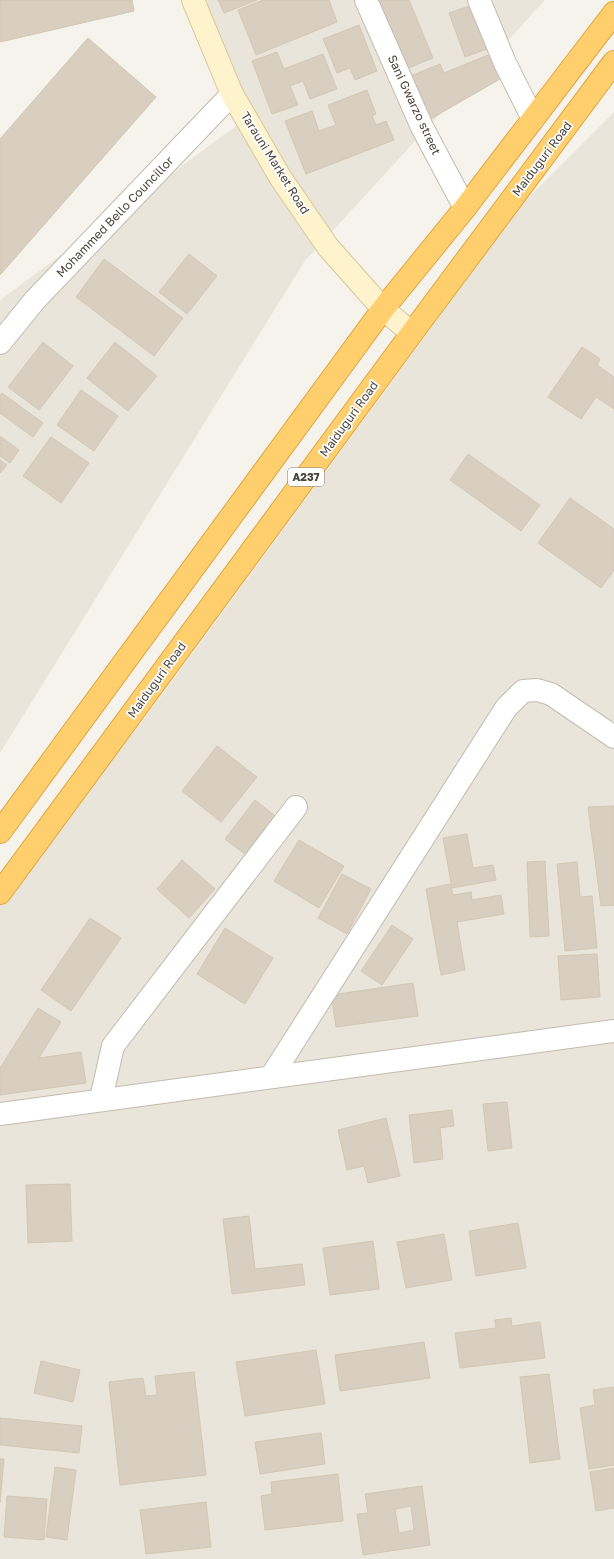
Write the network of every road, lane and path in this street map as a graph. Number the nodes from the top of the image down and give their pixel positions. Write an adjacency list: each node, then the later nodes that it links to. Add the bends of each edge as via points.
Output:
1 (193, 0): 6 (street, Tarauni Market Road)
2 (366, 0): 8 (street, Sani Gwarzo street, via 422,127)
3 (478, 0): 7 (street)
4 (614, 13): 7 (highway, A237)
5 (614, 62): 10 (highway, Maiduguri Road / A237)
6 (232, 94): 9 (street, Tarauni Market Road, via 280,177 328,246); 11 (street, Mohammed Bello Councillor, via 35,300)
7 (533, 119): 8 (highway, A237)
8 (465, 208): 9 (highway, A237)
9 (383, 309): 10 (street, Tarauni Market Road); 14 (highway, A237)
10 (412, 333): 15 (highway, Maiduguri Road / A237)
11 (0, 343)
12 (614, 737): 17 (street, via 550,694 537,690 523,691 506,708)
13 (296, 807): 18 (street, via 113,1046)
14 (0, 832)
15 (0, 893)
16 (614, 1031): 17 (street)
17 (271, 1077): 18 (street)
18 (101, 1099): 19 (street)
19 (0, 1114)

